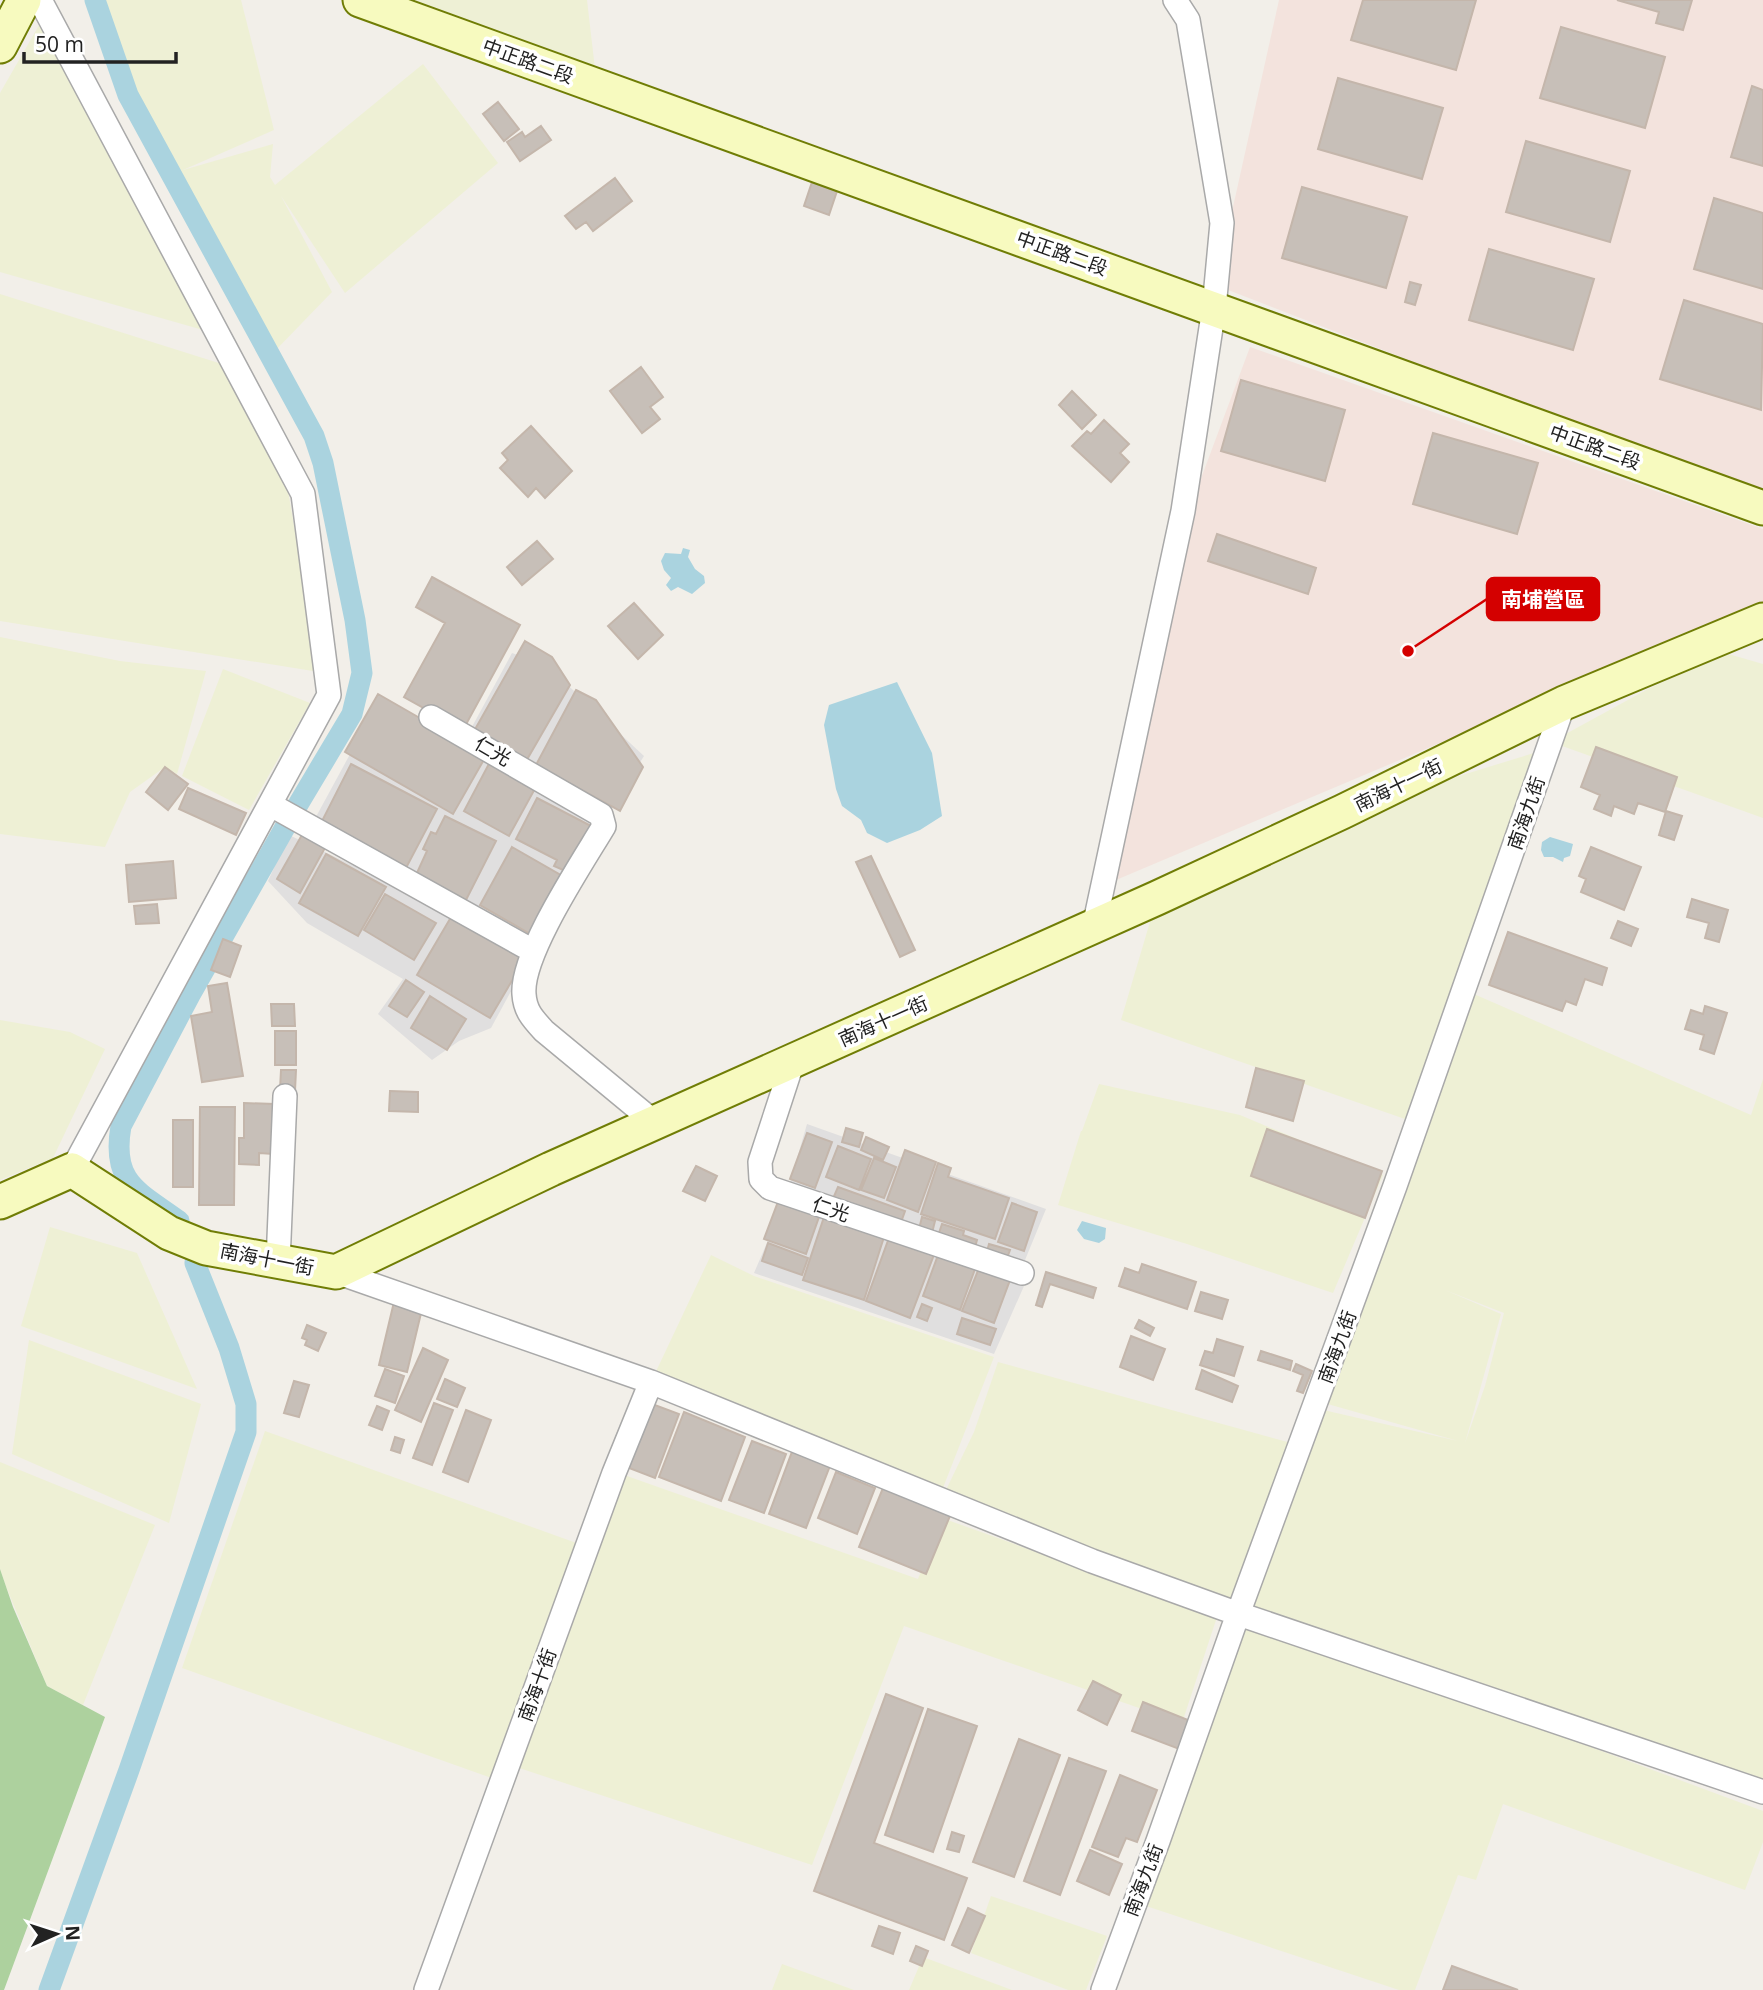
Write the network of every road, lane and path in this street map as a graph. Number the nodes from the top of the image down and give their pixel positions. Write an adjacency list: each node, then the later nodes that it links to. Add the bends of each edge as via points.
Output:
1 (24, 0): 5 (street)
2 (40, 0): 11 (street, via 303,494 329,695)
3 (360, 0): 6 (street, 中正路二段)
4 (1175, 0): 6 (street, via 1188,20 1222,223)
5 (0, 46)
6 (1214, 308): 7 (street, 中正路二段); 12 (street, via 1183,511)
7 (1763, 508)
8 (1763, 620): 9 (street, 南海十一街)
9 (1564, 702): 12 (street, 南海十一街, via 1342,812); 23 (street, 南海九街, via 1395,1186)
10 (431, 717): 13 (street, 仁光, via 601,815 604,826)
11 (271, 806): 13 (street); 17 (street)
12 (1094, 926): 14 (street, 南海十一街)
13 (533, 951): 16 (street, 仁光, via 524,992 528,1013)
14 (793, 1061): 16 (street, 南海十一街); 21 (street, 仁光, via 760,1162 761,1179 770,1188)
15 (285, 1096): 19 (street)
16 (654, 1122): 20 (street, 南海十一街)
17 (72, 1170): 18 (street); 19 (street, 南海十一街, via 169,1233 206,1248)
18 (0, 1202)
19 (278, 1262): 20 (street, 南海十一街)
20 (336, 1272): 22 (street)
21 (1022, 1273)
22 (651, 1382): 23 (street, via 1092,1561); 25 (street, 南海十街)
23 (1238, 1614): 24 (street); 26 (street, 南海九街)
24 (1763, 1792)
25 (426, 1990)
26 (1103, 1990)

